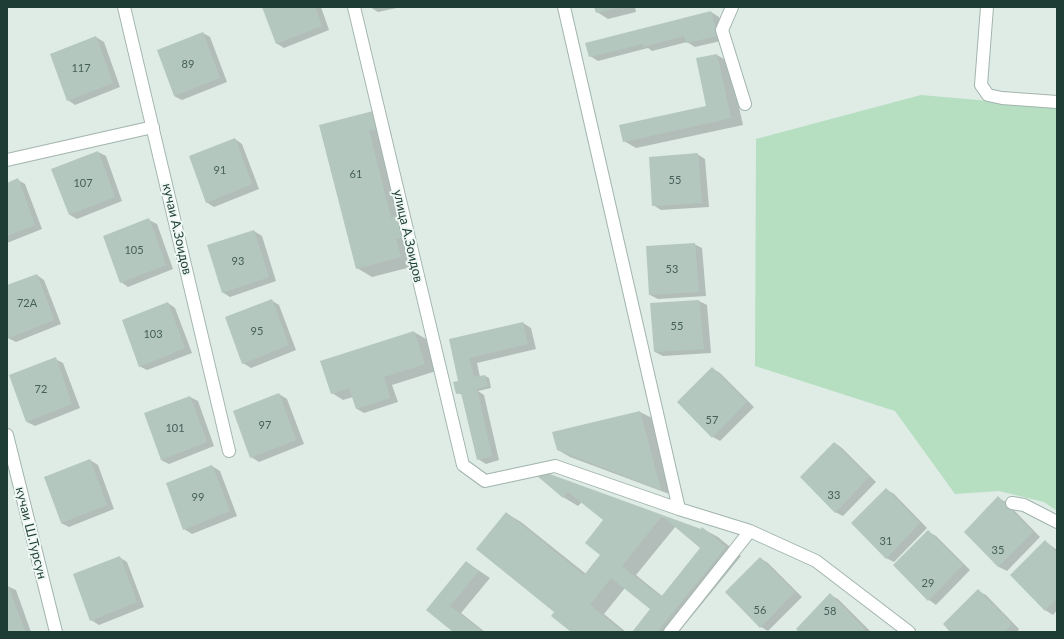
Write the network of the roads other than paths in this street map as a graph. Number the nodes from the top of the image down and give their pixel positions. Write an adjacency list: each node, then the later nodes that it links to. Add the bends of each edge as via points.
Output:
1 (124, 7): 8 (street, кучаи А.Зоидов)
2 (354, 7): 13 (street, улица А.Зоидов, via 462,464 485,480 555,466)
3 (564, 7): 13 (street)
4 (732, 7): 7 (street, via 722,30)
5 (987, 7): 6 (street, via 980,85 988,95)
6 (1057, 102)
7 (745, 104)
8 (153, 127): 9 (street); 11 (street, кучаи А.Зоидов)
9 (7, 160)
10 (7, 434): 16 (street, кучаи Ш.Турсун)
11 (229, 451)
12 (1012, 503): 14 (street, via 1024,505)
13 (679, 509): 15 (street)
14 (1057, 522)
15 (750, 531): 17 (street); 18 (street, via 816,561)
16 (56, 632)
17 (670, 632)
18 (909, 632)

